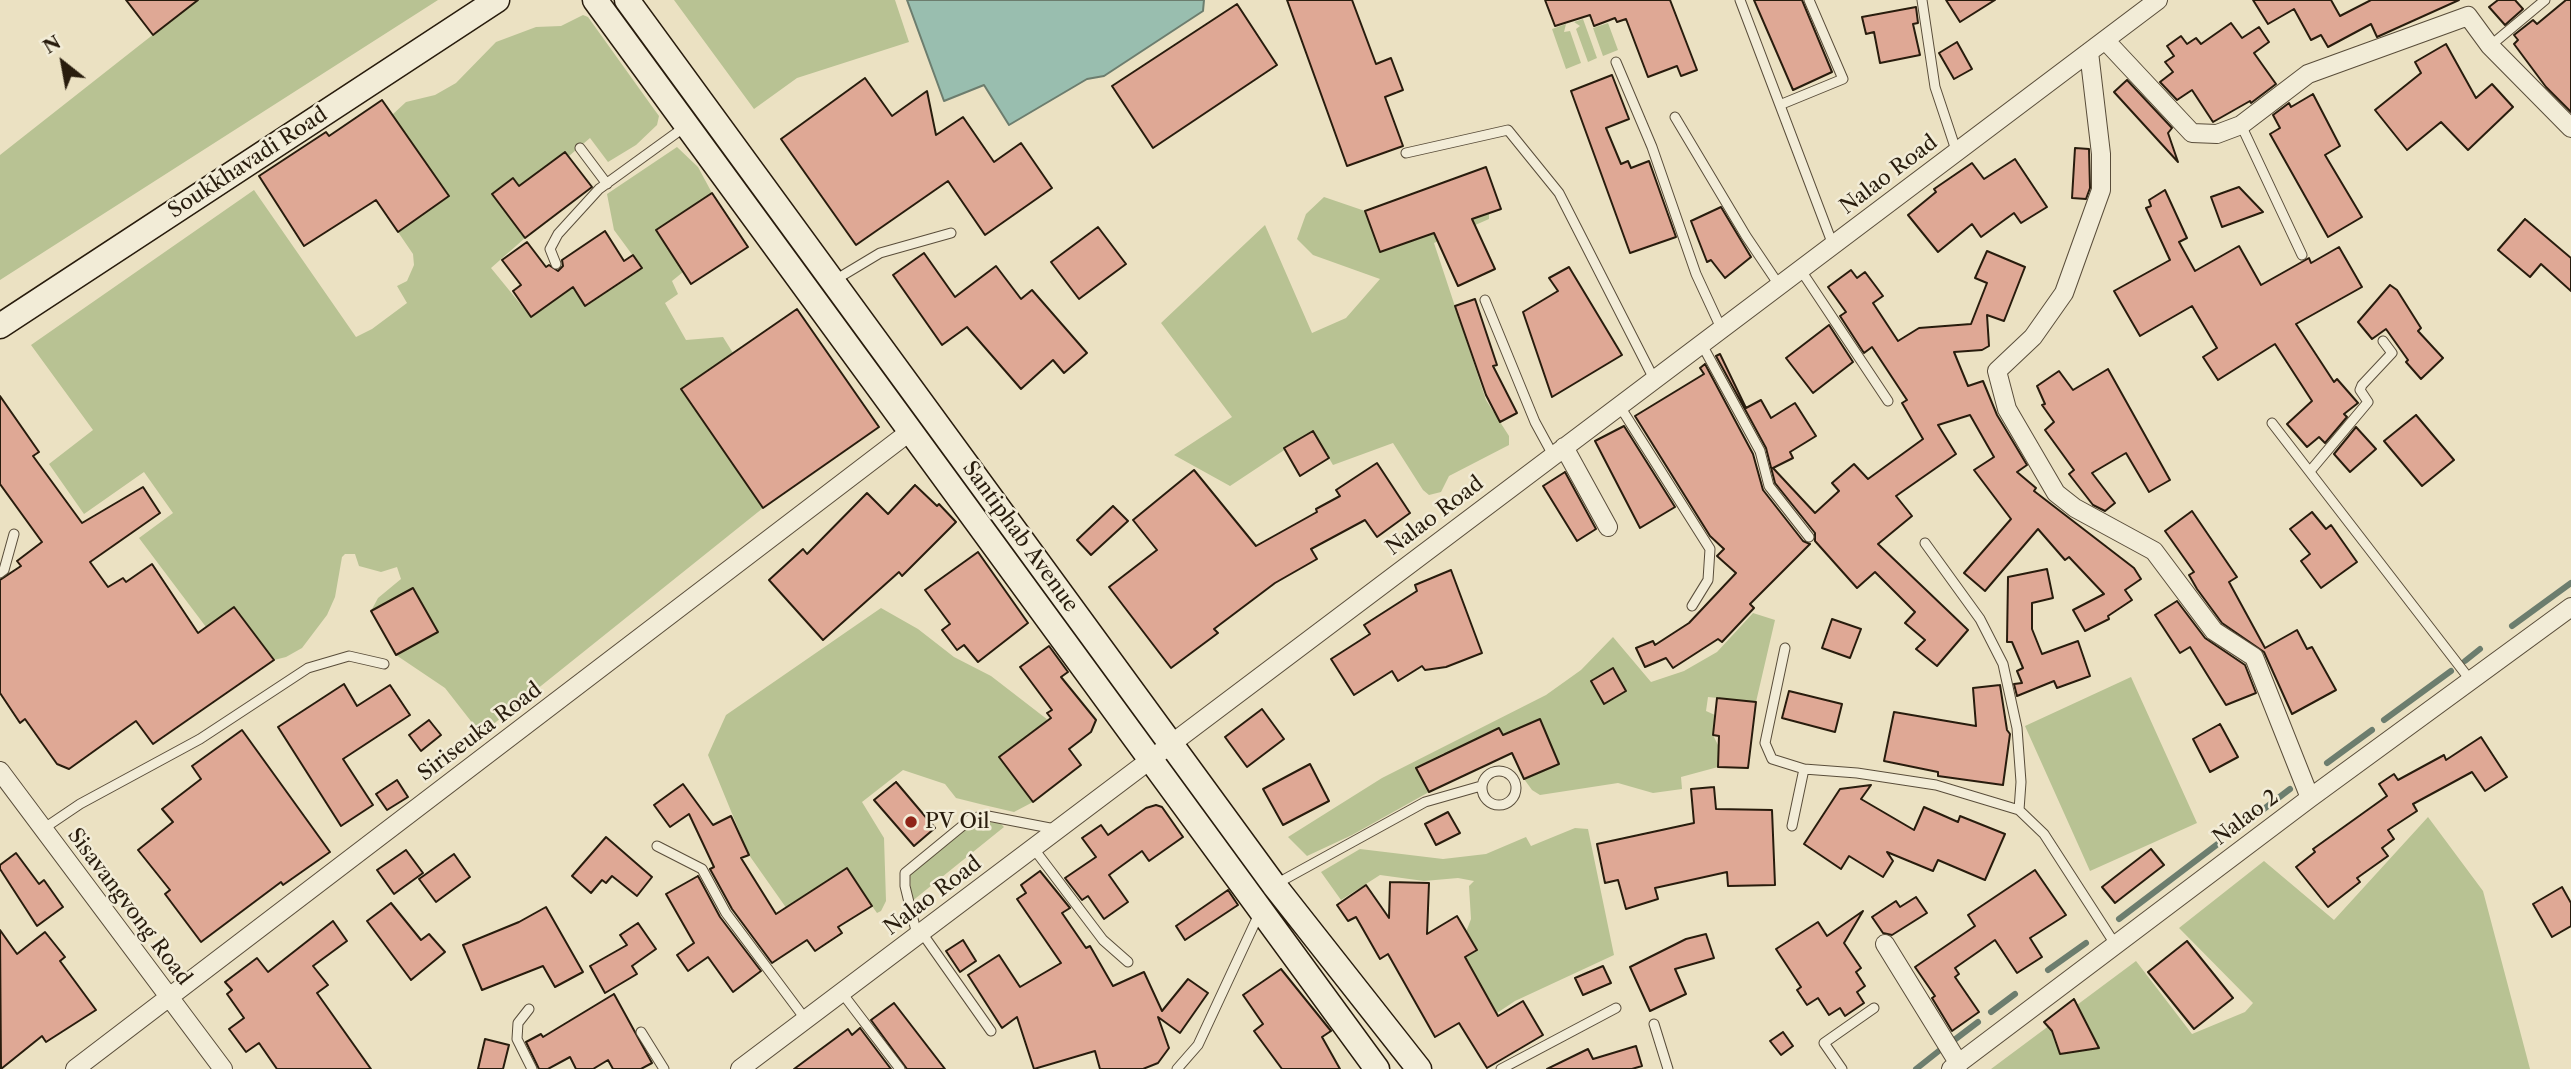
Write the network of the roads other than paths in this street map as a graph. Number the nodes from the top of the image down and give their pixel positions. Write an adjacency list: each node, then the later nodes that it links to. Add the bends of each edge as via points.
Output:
1 (497, 0): 30 (street, Soukkhavadi Road)
2 (595, 0): 15 (street, Santiphab Avenue)
3 (627, 0): 27 (street, Santiphab Avenue)
4 (1740, 0): 13 (lane)
5 (1810, 0): 13 (lane, via 1843,79)
6 (1922, 0): 20 (lane, via 1935,88)
7 (2158, 0): 9 (street, Nalao Road)
8 (2545, 0): 10 (lane)
9 (2105, 40): 11 (street, Nalao Road); 16 (street, via 2192,133 2217,134)
10 (2490, 46): 16 (street, via 2468,16 2308,74); 17 (street)
11 (2089, 52): 20 (street, Nalao Road); 56 (street, via 2101,190 2064,293 2033,337 1997,371 2007,409 2056,493 2154,551 2214,631 2254,657)
12 (1615, 62): 31 (lane)
13 (1782, 104): 23 (lane)
14 (1675, 117): 28 (lane)
15 (687, 125): 21 (lane); 38 (street, Santiphab Avenue)
16 (2241, 125): 24 (lane)
17 (2571, 128)
18 (580, 148): 21 (lane)
19 (1406, 153): 34 (lane, via 1508,130 1559,192)
20 (1957, 153): 23 (street, Nalao Road)
21 (607, 184): 25 (lane, via 558,234 550,249)
22 (951, 233): 27 (lane, via 880,253)
23 (1833, 245): 26 (street, Nalao Road)
24 (2302, 254)
25 (556, 264)
26 (1800, 269): 28 (street, Nalao Road); 35 (lane)
27 (833, 281): 51 (street, Santiphab Avenue)
28 (1779, 285): 31 (street, Nalao Road)
29 (1485, 300): 39 (lane, via 1535,422)
30 (0, 326)
31 (1721, 328): 33 (street, Nalao Road)
32 (2383, 341): 40 (lane, via 2392,353 2362,385 2360,390 2368,402)
33 (1701, 343): 34 (street, Nalao Road); 43 (lane, via 1760,451 1769,486)
34 (1654, 379): 36 (street, Nalao Road)
35 (1888, 401)
36 (1619, 405): 39 (street, Nalao Road); 46 (lane, via 1710,549 1708,580)
37 (2272, 423): 40 (lane)
38 (912, 430): 52 (street, Santiphab Avenue); 70 (street, Siriseuka Road)
39 (1558, 451): 41 (street); 51 (street, Nalao Road)
40 (2311, 470): 50 (lane)
41 (1608, 527)
42 (14, 534): 45 (lane)
43 (1809, 537)
44 (1925, 543): 57 (lane, via 1980,619 2003,664 2017,728)
45 (0, 573)
46 (1692, 606)
47 (2571, 607): 50 (street, Nalao 2)
48 (1785, 648): 53 (lane, via 1765,743 1772,759)
49 (384, 664): 59 (lane, via 349,656 308,668 200,739)
50 (2472, 683): 56 (street, Nalao 2)
51 (1172, 745): 52 (street, Nalao Road); 63 (street, Santiphab Avenue)
52 (1151, 760): 60 (street, Nalao Road); 64 (street, Santiphab Avenue)
53 (1804, 769): 57 (lane, via 1936,785); 58 (lane)
54 (0, 771): 59 (street, Sisavangvong Road)
55 (1481, 786): 55 (lane, via 1492,772 1503,771 1513,777 1517,787 1513,798 1498,806 1487,801); 63 (lane, via 1425,802)
56 (2310, 798): 67 (street, Nalao 2)
57 (2019, 810): 67 (lane, via 2044,834)
58 (1792, 826)
59 (43, 829): 70 (street, Sisavangvong Road)
60 (1059, 830): 62 (street, Nalao Road); 65 (lane, via 988,816 972,818 905,873)
61 (657, 846): 74 (lane, via 702,869 726,913)
62 (1034, 849): 65 (street, Nalao Road); 68 (lane, via 1103,940)
63 (1274, 885): 87 (street, Santiphab Avenue)
64 (1261, 910): 85 (lane, via 1198,1045); 86 (street, Santiphab Avenue)
65 (920, 935): 69 (street, Nalao Road); 76 (lane)
66 (1885, 944): 78 (street)
67 (2115, 944): 78 (street, Nalao 2)
68 (1128, 962)
69 (842, 993): 74 (street, Nalao Road); 84 (lane)
70 (169, 999): 79 (street, Siriseuka Road); 80 (street, Sisavangvong Road)
71 (1616, 1008): 88 (lane)
72 (1874, 1008): 90 (lane, via 1824,1043)
73 (528, 1009): 81 (lane, via 518,1023 517,1039)
74 (806, 1020): 83 (street, Nalao Road)
75 (1654, 1024): 89 (lane)
76 (990, 1031)
77 (641, 1032): 82 (lane)
78 (1955, 1066)
79 (75, 1069)
80 (223, 1069)
81 (532, 1069)
82 (664, 1069)
83 (740, 1069)
84 (900, 1069)
85 (1177, 1069)
86 (1377, 1069)
87 (1419, 1069)
88 (1501, 1069)
89 (1668, 1069)
90 (1842, 1069)

